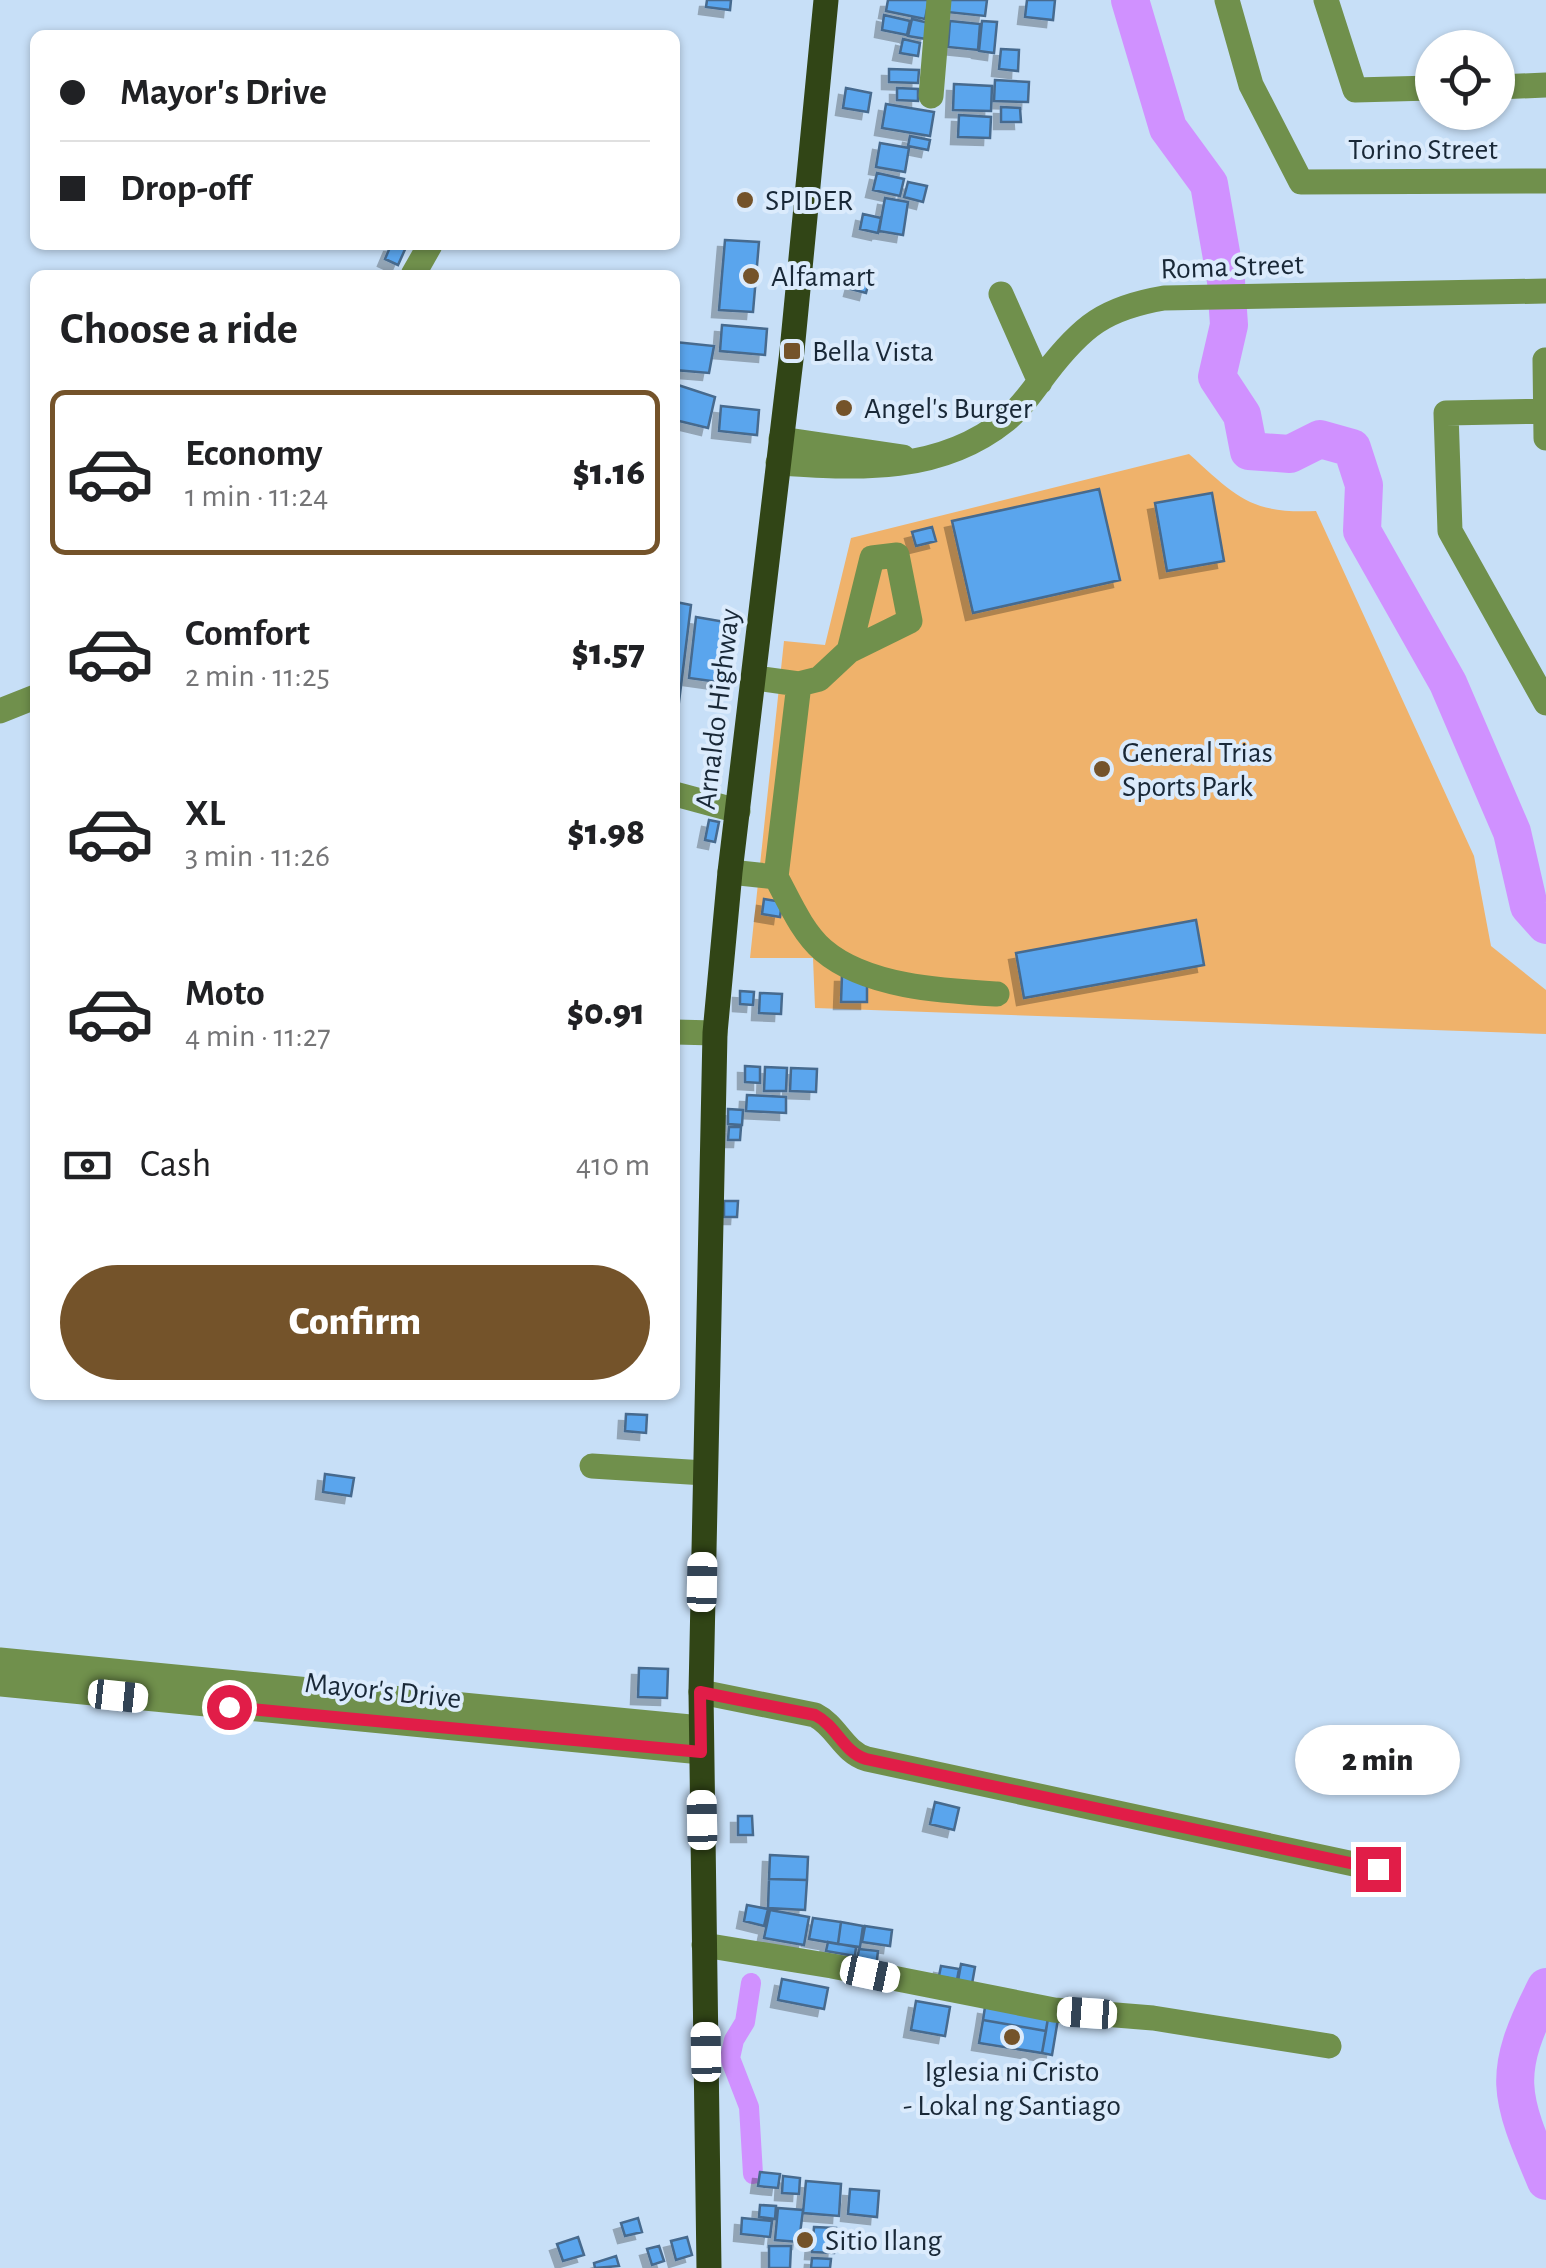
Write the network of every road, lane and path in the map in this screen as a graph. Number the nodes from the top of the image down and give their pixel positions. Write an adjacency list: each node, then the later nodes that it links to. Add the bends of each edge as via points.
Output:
1 (826, 0): 16 (main road, Arnaldo Highway)
2 (939, 0): 8 (street)
3 (1227, 0): 9 (street, Torino Street, via 1251,85 1301,182)
4 (1326, 0): 7 (street, via 1355,90)
5 (1546, 86): 6 (street)
6 (1515, 87)
7 (1415, 88)
8 (931, 96)
9 (1546, 181)
10 (1546, 291): 13 (street, Roma Street, via 1128,304 1071,340)
11 (1001, 294): 13 (street)
12 (1545, 360): 14 (street)
13 (1040, 382): 16 (street, Roma Street, via 981,436 918,460 866,468)
14 (1545, 411): 15 (street); 21 (street, via 1446,413 1450,531)
15 (1546, 438)
16 (780, 451): 18 (main road, Arnaldo Highway)
17 (848, 651): 19 (street, via 819,679)
18 (754, 678): 19 (street); 24 (main road, Arnaldo Highway)
19 (799, 684): 26 (street)
20 (30, 699): 22 (street)
21 (1546, 702)
22 (0, 711)
23 (680, 795): 24 (street)
24 (738, 811): 25 (main road, Arnaldo Highway)
25 (730, 872): 26 (street); 29 (main road, Arnaldo Highway)
26 (776, 877): 27 (street, via 828,953 900,985)
27 (996, 994)
28 (680, 1032): 29 (street)
29 (715, 1032): 31 (main road, Arnaldo Highway)
30 (592, 1466): 31 (street)
31 (704, 1473): 35 (main road, Arnaldo Highway)
32 (0, 1660): 34 (street, Mayor's Drive)
33 (0, 1684): 34 (street, Mayor's Drive)
34 (119, 1684): 36 (street, Mayor's Drive)
35 (700, 1692): 36 (main road, Arnaldo Highway); 37 (street, via 815,1715 866,1759)
36 (701, 1740): 38 (main road, Arnaldo Highway)
37 (1378, 1869)
38 (704, 1945): 39 (street, via 1054,2010); 40 (main road, Arnaldo Highway)
39 (1329, 2046)
40 (709, 2268)

